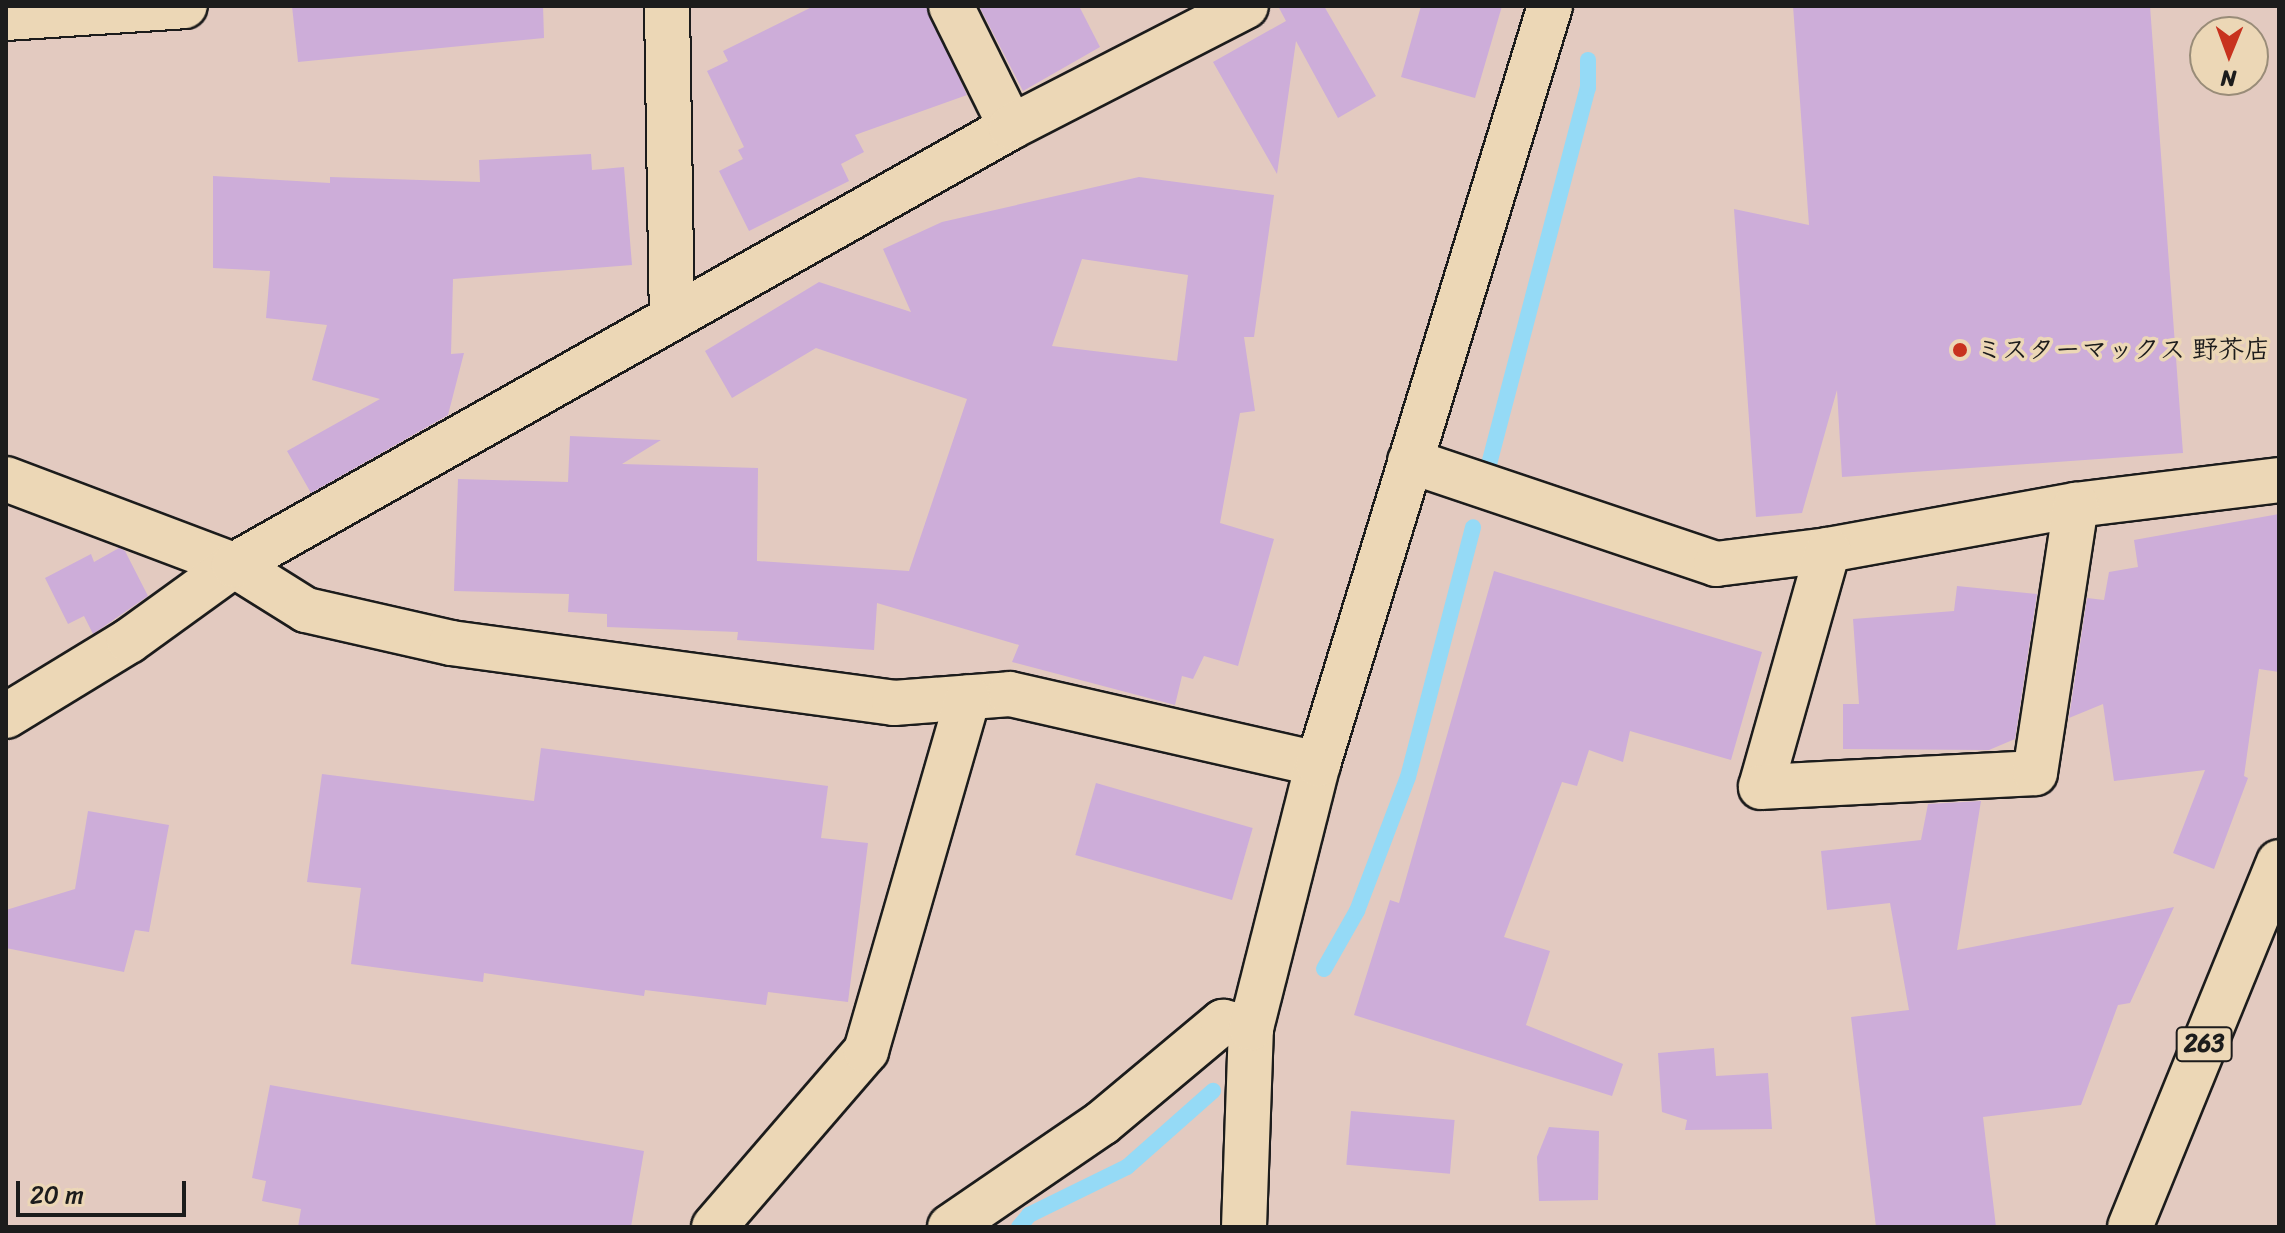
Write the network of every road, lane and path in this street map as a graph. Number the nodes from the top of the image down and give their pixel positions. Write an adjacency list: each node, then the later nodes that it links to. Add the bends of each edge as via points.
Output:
1 (185, 6): 6 (main road)
2 (667, 6): 8 (main road)
3 (951, 6): 7 (main road)
4 (1246, 6): 7 (main road)
5 (1550, 6): 9 (main road)
6 (6, 18)
7 (1011, 127): 8 (main road)
8 (672, 316): 14 (main road)
9 (1410, 461): 13 (main road, via 1716,564); 17 (main road)
10 (6, 479): 14 (main road)
11 (2279, 480): 12 (main road)
12 (2076, 505): 13 (main road); 13 (main road, via 2035,773 1761,787)
13 (1828, 550)
14 (234, 565): 15 (main road, via 306,610 451,643 894,703); 16 (main road, via 129,641)
15 (968, 697): 17 (main road, via 1010,694); 20 (main road, via 866,1051)
16 (6, 716)
17 (1318, 764): 19 (main road)
18 (2279, 862): 23 (main road, 263)
19 (1251, 1028): 21 (main road, via 1223,1022 1102,1123); 22 (main road)
20 (714, 1227)
21 (950, 1227)
22 (1244, 1227)
23 (2130, 1227)

